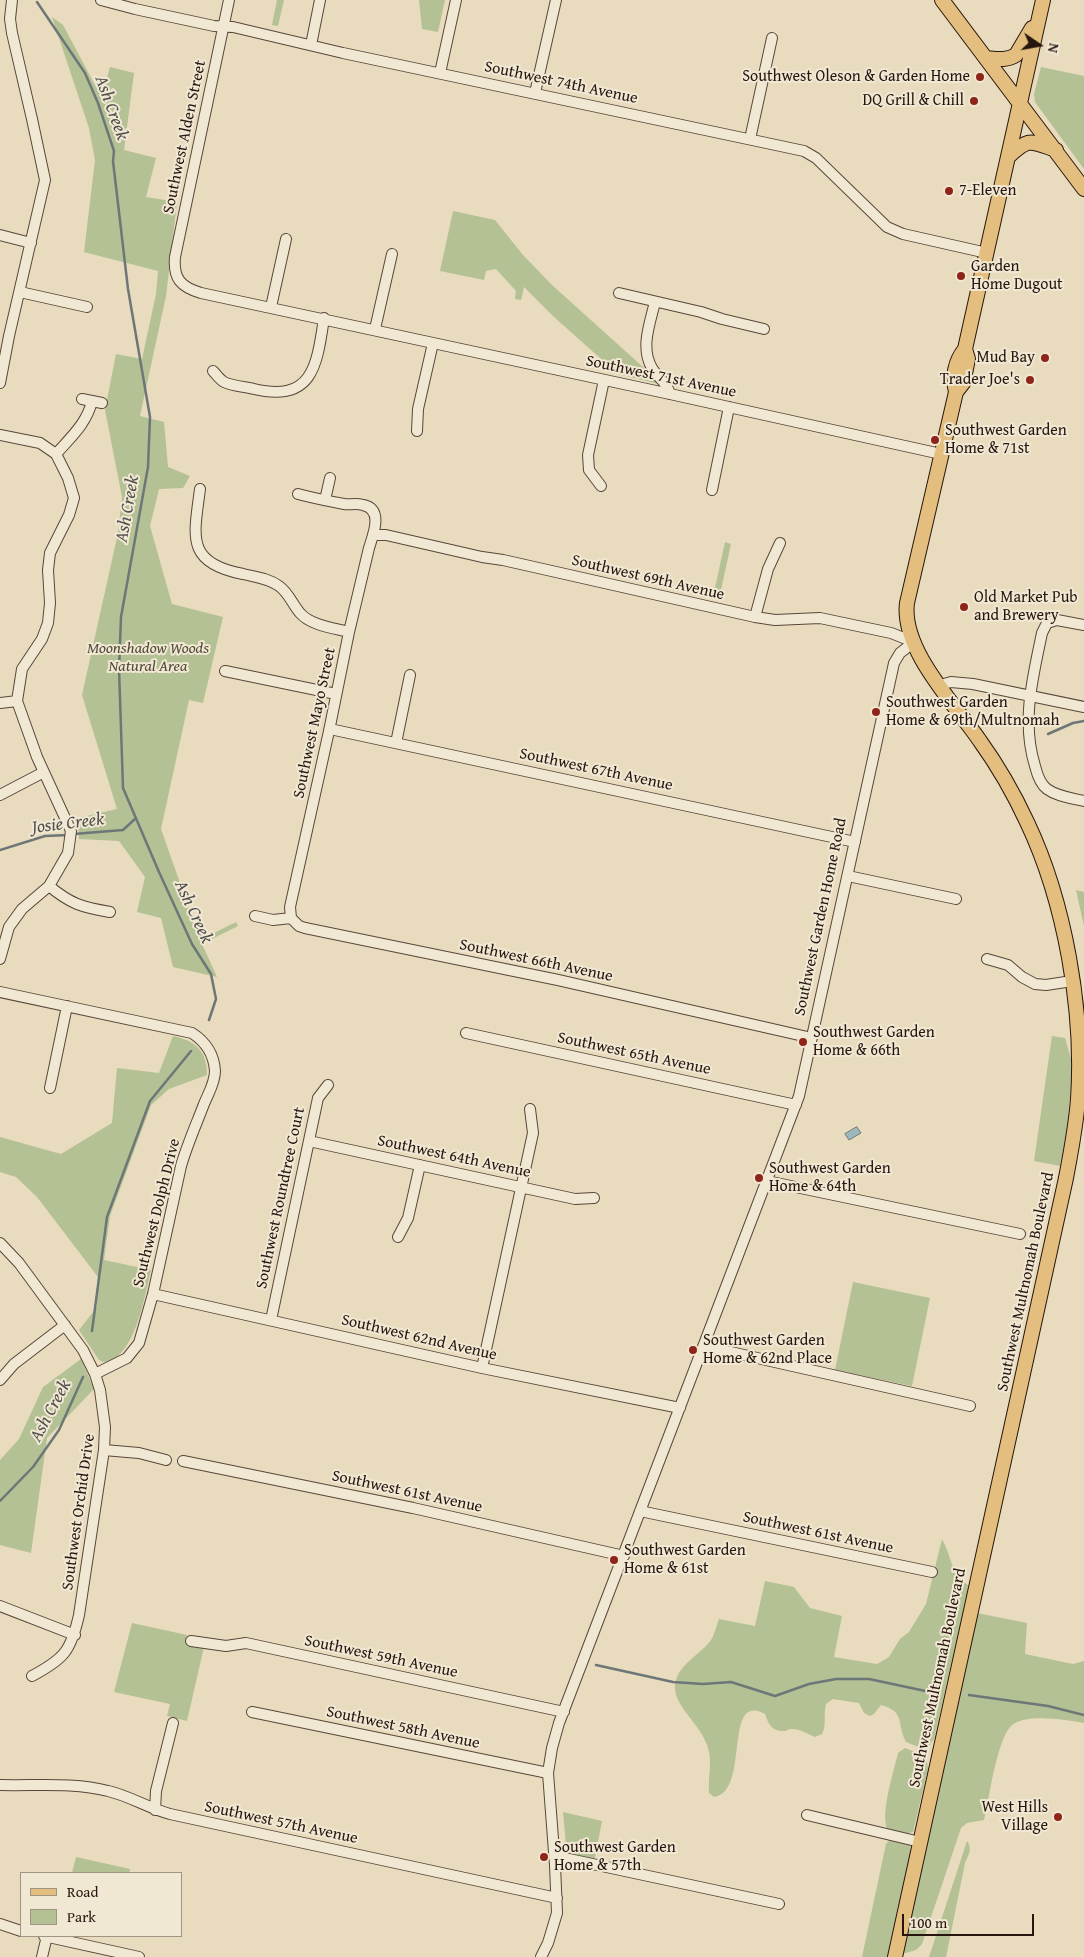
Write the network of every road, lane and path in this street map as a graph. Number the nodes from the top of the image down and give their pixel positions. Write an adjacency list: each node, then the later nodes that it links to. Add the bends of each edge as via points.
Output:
1 (12, 0): 23 (street, via 12,33 44,180)
2 (101, 0): 10 (street, Southwest 74th Avenue)
3 (229, 0): 10 (street, Southwest Alden Street)
4 (320, 0): 12 (street)
5 (456, 0): 14 (street)
6 (556, 0): 15 (street)
7 (942, 0): 13 (main road)
8 (1042, 0): 9 (main road)
9 (1039, 16): 13 (main road, via 1016,55 1008,59); 16 (main road)
10 (223, 26): 12 (street, Southwest 74th Avenue); 26 (street, Southwest Alden Street, via 175,257)
11 (772, 38): 17 (street)
12 (312, 45): 14 (street, Southwest 74th Avenue)
13 (986, 58): 16 (main road)
14 (440, 73): 15 (street, Southwest 74th Avenue)
15 (535, 92): 17 (street, Southwest 74th Avenue)
16 (1020, 103): 18 (main road); 19 (main road)
17 (750, 139): 24 (street, Southwest 74th Avenue, via 813,156 882,224 896,232)
18 (1056, 151): 19 (main road, via 1028,142); 20 (main road)
19 (1008, 157): 24 (main road)
20 (1084, 189)
21 (0, 235): 23 (street)
22 (286, 238): 31 (street)
23 (31, 243): 27 (street)
24 (987, 253): 46 (main road, via 965,349 958,357 953,381 956,392)
25 (392, 254): 33 (street)
26 (179, 280): 31 (street, Southwest 71st Avenue, via 183,286 201,293)
27 (20, 292): 30 (street); 35 (street)
28 (619, 293): 29 (street)
29 (655, 302): 34 (street); 40 (street, via 646,351 652,368 668,386)
30 (87, 307)
31 (271, 307): 32 (street, Southwest 71st Avenue)
32 (324, 318): 33 (street, Southwest 71st Avenue); 37 (street, via 313,370 309,378 296,388 280,393 264,391 224,382)
33 (375, 329): 36 (street, Southwest 71st Avenue)
34 (764, 329)
35 (4, 335): 39 (street)
36 (433, 343): 38 (street, Southwest 71st Avenue); 43 (street, via 418,408)
37 (213, 371)
38 (604, 380): 40 (street, Southwest 71st Avenue); 48 (street, via 588,455 589,470)
39 (0, 383)
40 (670, 394): 42 (street, Southwest 71st Avenue)
41 (92, 401): 45 (street, via 82,426)
42 (729, 407): 46 (street, Southwest 71st Avenue); 50 (street)
43 (417, 431)
44 (0, 435): 45 (street, via 40,443)
45 (56, 454): 64 (street, via 74,498 50,553 48,623 42,639 22,669)
46 (941, 454): 58 (main road, via 908,603 908,625)
47 (330, 478): 52 (street)
48 (601, 486)
49 (200, 489): 57 (street, via 194,532 200,552 212,565 268,579 280,586 300,614 311,621)
50 (712, 490)
51 (298, 494): 52 (street)
52 (325, 500): 53 (street, via 368,507 375,517)
53 (375, 535): 55 (street, Southwest 69th Avenue, via 503,560); 57 (street, Southwest Mayo Street)
54 (780, 543): 55 (street, via 768,569)
55 (755, 617): 58 (street, Southwest 69th Avenue, via 775,620 820,618)
56 (1084, 625): 63 (street, via 1050,621 1042,633)
57 (349, 632): 62 (street, Southwest Mayo Street)
58 (914, 642): 61 (main road, Southwest Multnomah Boulevard); 72 (street, Southwest Garden Home Road, via 900,653 894,663)
59 (225, 672): 62 (street)
60 (410, 675): 68 (street)
61 (940, 685): 63 (street, via 959,682); 81 (main road, Southwest Multnomah Boulevard, via 989,753 1028,823 1057,904)
62 (336, 694): 67 (street, Southwest Mayo Street)
63 (1030, 696): 66 (street); 71 (street, via 1030,748 1036,772 1044,786 1058,795)
64 (17, 701): 65 (street); 69 (street)
65 (0, 703)
66 (1084, 707)
67 (330, 729): 68 (street, Southwest 67th Avenue); 78 (street, Southwest Mayo Street, via 290,908)
68 (396, 743): 72 (street, Southwest 67th Avenue)
69 (44, 772): 70 (street); 74 (street, via 71,831 68,852)
70 (0, 795)
71 (1084, 801)
72 (856, 842): 73 (street, Southwest Garden Home Road)
73 (848, 876): 75 (street); 85 (street, Southwest Garden Home Road)
74 (49, 886): 76 (street, via 67,900); 79 (street, via 22,908 9,927)
75 (956, 899)
76 (110, 912)
77 (255, 916): 78 (street, Southwest 66th Avenue, via 274,920)
78 (291, 918): 85 (street, Southwest 66th Avenue, via 306,928 558,980)
79 (0, 959)
80 (987, 959): 81 (street, via 1008,965 1036,984)
81 (1072, 981): 124 (main road, Southwest Multnomah Boulevard, via 1079,1081 1071,1151)
82 (0, 992): 83 (street, Southwest Dolph Drive)
83 (67, 1006): 87 (street); 98 (street, Southwest Dolph Drive, via 192,1034 202,1039 214,1063 213,1081 181,1166)
84 (466, 1033): 88 (street, Southwest 65th Avenue)
85 (812, 1038): 88 (street, Southwest Garden Home Road)
86 (328, 1085): 90 (street, Southwest Roundtree Court, via 318,1098)
87 (50, 1088)
88 (796, 1105): 92 (street, Southwest Garden Home Road)
89 (530, 1109): 93 (street, via 533,1133)
90 (309, 1142): 91 (street, Southwest 64th Avenue); 99 (street, Southwest Roundtree Court)
91 (420, 1165): 93 (street, Southwest 64th Avenue); 96 (street, via 408,1218)
92 (767, 1180): 95 (street); 101 (street, Southwest Garden Home Road)
93 (522, 1187): 94 (street, Southwest 64th Avenue, via 575,1199); 102 (street)
94 (594, 1198)
95 (1020, 1234)
96 (398, 1237)
97 (0, 1243): 100 (street, Southwest Orchid Drive, via 20,1264)
98 (153, 1294): 99 (street, Southwest 62nd Avenue); 103 (street, Southwest Dolph Drive, via 143,1334 134,1352 119,1364)
99 (270, 1320): 102 (street, Southwest 62nd Avenue)
100 (65, 1325): 103 (street, Southwest Orchid Drive, via 84,1350); 104 (street, via 14,1364)
101 (704, 1346): 105 (street); 106 (street, Southwest Garden Home Road)
102 (482, 1368): 106 (street, Southwest 62nd Avenue)
103 (95, 1374): 107 (street, Southwest Orchid Drive, via 104,1412)
104 (0, 1380)
105 (970, 1406)
106 (680, 1408): 110 (street, Southwest Garden Home Road)
107 (104, 1450): 108 (street, via 139,1453); 114 (street, Southwest Orchid Drive)
108 (166, 1460)
109 (183, 1460): 111 (street, Southwest 61st Avenue)
110 (640, 1512): 111 (street, Southwest Garden Home Road); 112 (street, Southwest 61st Avenue)
111 (624, 1556): 118 (street, Southwest Garden Home Road)
112 (932, 1572)
113 (0, 1606): 114 (street)
114 (74, 1635): 116 (street, Southwest Orchid Drive, via 56,1663)
115 (191, 1641): 118 (street, Southwest 59th Avenue, via 226,1646 246,1643)
116 (32, 1676)
117 (252, 1712): 120 (street, Southwest 58th Avenue)
118 (564, 1712): 120 (street, Southwest Garden Home Road)
119 (173, 1723): 122 (street, via 156,1791)
120 (548, 1773): 125 (street, Southwest Garden Home Road)
121 (0, 1785): 122 (street, Southwest 57th Avenue, via 99,1789 128,1797)
122 (155, 1810): 126 (street, Southwest 57th Avenue)
123 (807, 1815): 124 (street)
124 (920, 1842): 135 (main road, Southwest Multnomah Boulevard)
125 (555, 1856): 126 (street, Southwest Garden Home Road); 127 (street)
126 (557, 1898): 134 (street, Southwest Garden Home Road, via 555,1924)
127 (779, 1904)
128 (0, 1924): 129 (street)
129 (20, 1931)
130 (46, 1937): 132 (street)
131 (50, 1937): 133 (street)
132 (42, 1957)
133 (139, 1957)
134 (541, 1957)
135 (894, 1957)

